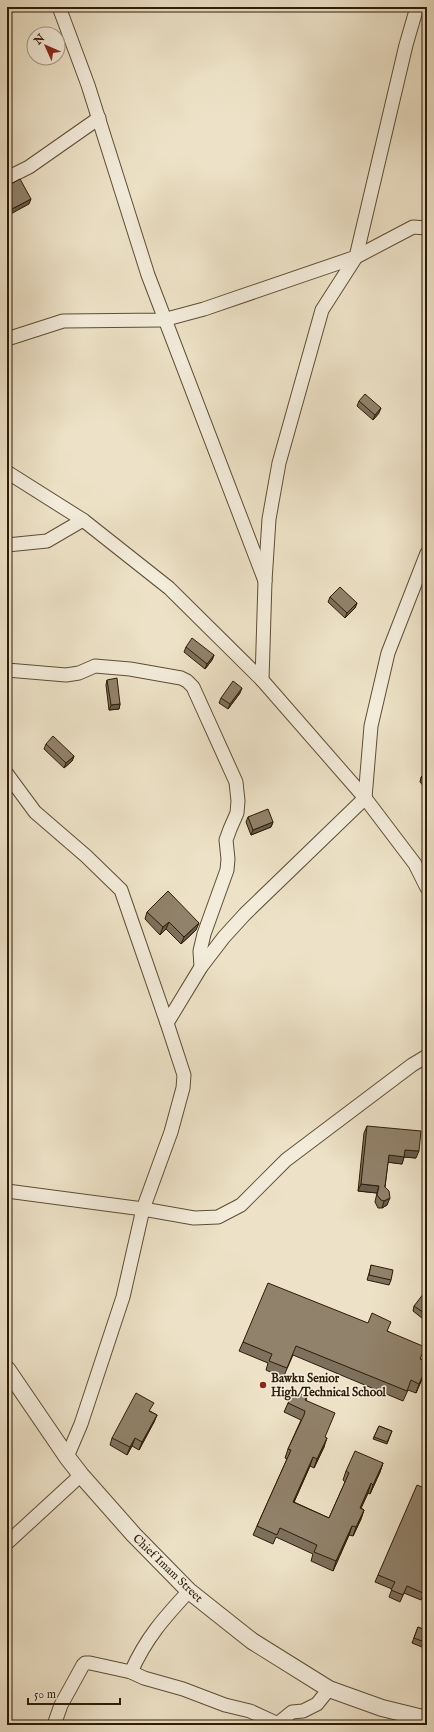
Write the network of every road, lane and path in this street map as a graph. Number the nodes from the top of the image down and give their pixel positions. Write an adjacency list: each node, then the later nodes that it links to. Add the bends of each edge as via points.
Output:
1 (59, 7): 3 (street)
2 (418, 7): 6 (street, via 406,45)
3 (99, 118): 4 (street, via 29,167); 7 (street)
4 (7, 178)
5 (427, 228): 6 (street, via 413,227)
6 (356, 257): 7 (street, via 204,309); 13 (street, via 322,310 279,463 269,518)
7 (164, 318): 8 (street, via 63,321); 13 (street)
8 (7, 339)
9 (7, 472): 10 (street)
10 (83, 520): 11 (street, via 46,541); 15 (street, via 169,588)
11 (7, 545)
12 (427, 553): 17 (street, via 388,653 371,726)
13 (265, 581): 15 (street)
14 (7, 670): 19 (street, via 66,675 95,666 181,678 192,687 236,782 238,801 237,813 226,840 227,870 200,951)
15 (262, 680): 17 (street)
16 (7, 774): 20 (street, via 35,812 121,890)
17 (365, 798): 18 (street, via 415,864); 19 (street, via 245,914)
18 (427, 888)
19 (201, 967): 20 (street)
20 (168, 1023): 23 (street, via 184,1081 171,1132)
21 (427, 1056): 23 (street, via 286,1160 241,1205 218,1218 194,1218)
22 (7, 1191): 23 (street)
23 (143, 1209): 25 (street, via 123,1297 81,1424)
24 (7, 1370): 25 (street, Chief Imam Street)
25 (67, 1457): 26 (street, Chief Imam Street)
26 (81, 1475): 27 (street); 28 (street, Chief Imam Street, via 134,1535)
27 (7, 1543)
28 (189, 1591): 29 (street, via 149,1638); 30 (street, Chief Imam Street, via 252,1641)
29 (131, 1672): 32 (street, via 225,1705 250,1711); 33 (street, via 85,1663 61,1705)
30 (329, 1689): 31 (street, Chief Imam Street, via 382,1708); 32 (street, via 317,1704 304,1712 292,1712)
31 (427, 1719)
32 (276, 1724)
33 (54, 1725)

